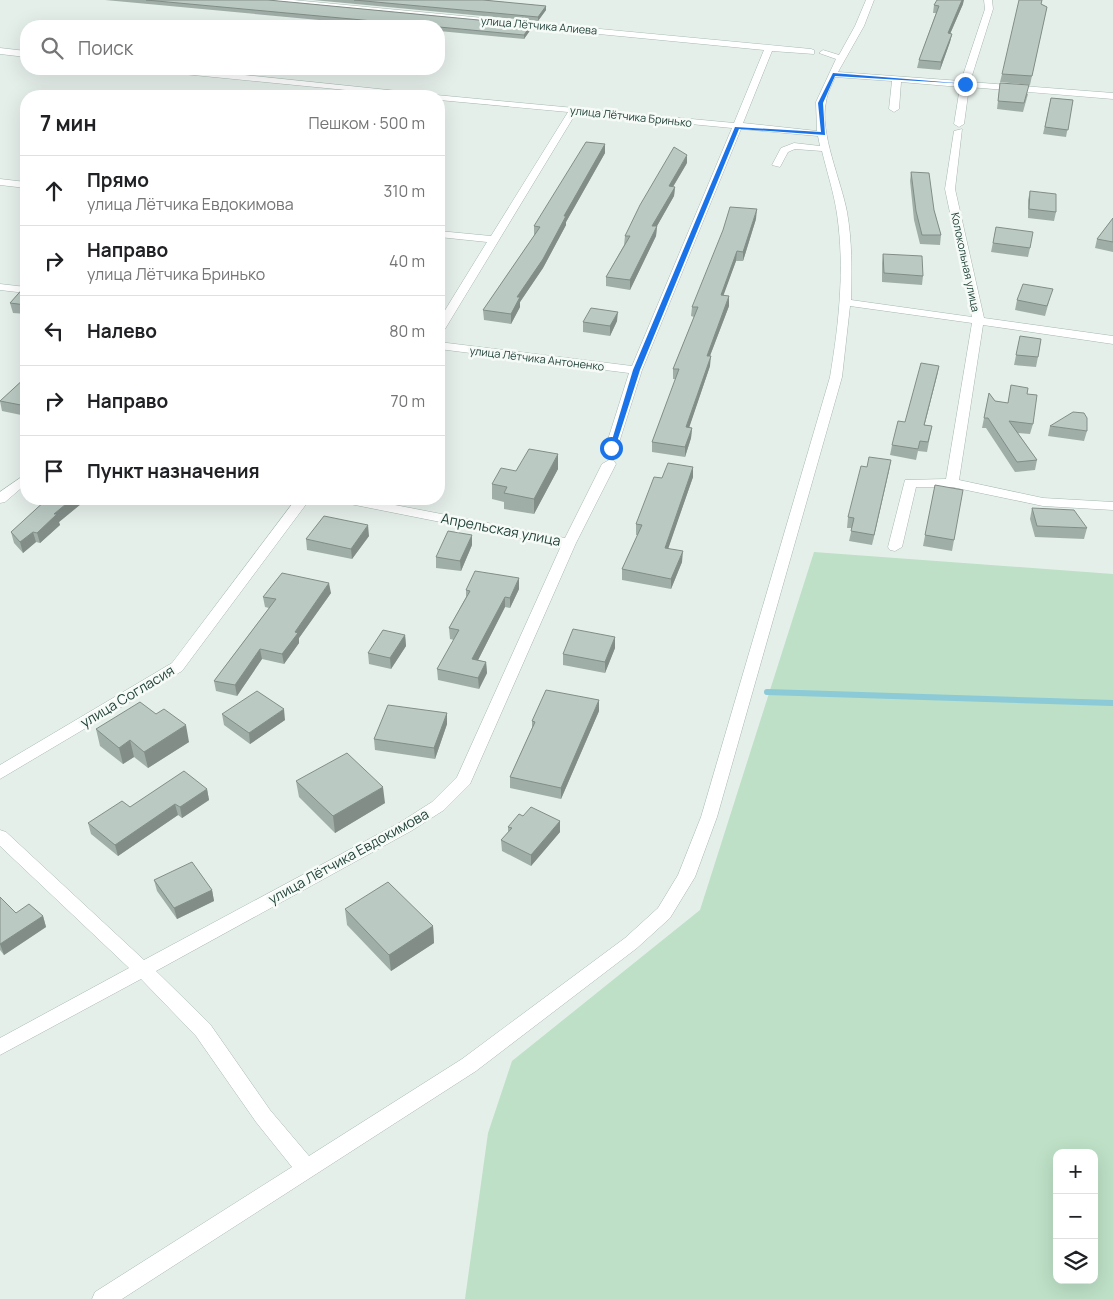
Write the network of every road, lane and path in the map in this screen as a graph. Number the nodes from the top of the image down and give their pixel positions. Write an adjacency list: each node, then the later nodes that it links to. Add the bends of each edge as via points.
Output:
1 (268, 0): 4 (street, улица Лётчика Алиева)
2 (870, 0): 9 (street, via 866,15)
3 (988, 0): 13 (street, Колокольная улица, via 989,9)
4 (769, 47): 6 (street, улица Лётчика Алиева); 19 (street)
5 (0, 51): 7 (street)
6 (811, 52)
7 (20, 53)
8 (823, 53): 9 (street)
9 (842, 58): 10 (street)
10 (833, 74): 12 (street); 20 (street, via 820,103)
11 (223, 75): 14 (street)
12 (897, 79): 13 (street); 17 (street)
13 (965, 84): 15 (street); 31 (street, Колокольная улица, via 950,189)
14 (372, 90)
15 (1113, 96)
16 (445, 98): 18 (street, улица Лётчика Бринько)
17 (894, 109)
18 (573, 110): 19 (street, улица Лётчика Бринько); 26 (street)
19 (737, 127): 20 (street, улица Лётчика Бринько); 34 (street)
20 (824, 134): 21 (street)
21 (827, 149): 22 (street, via 794,146 784,150); 29 (street, via 842,214)
22 (777, 165)
23 (0, 182): 24 (street)
24 (20, 184)
25 (445, 235): 26 (street)
26 (494, 240): 30 (street)
27 (0, 287): 28 (street)
28 (20, 290)
29 (844, 302): 31 (street); 49 (street, via 841,348 818,445 709,817 686,877 664,913 631,943 469,1065)
30 (445, 319)
31 (978, 319): 32 (street); 38 (street, Колокольная улица)
32 (1113, 340)
33 (445, 346): 34 (street, улица Лётчика Антоненко)
34 (636, 370): 35 (street)
35 (611, 448)
36 (609, 464): 43 (street, улица Лётчика Евдокимова)
37 (20, 483): 39 (street)
38 (952, 483): 42 (street, via 1043,502); 44 (street, via 910,483)
39 (0, 499)
40 (298, 505): 45 (street, улица Согласия, via 177,667)
41 (376, 505): 43 (street, Апрельская улица)
42 (1113, 506)
43 (569, 543): 47 (street, улица Лётчика Евдокимова, via 464,780 438,806)
44 (895, 547)
45 (0, 773)
46 (0, 836): 47 (street)
47 (142, 969): 48 (street, улица Лётчика Евдокимова); 49 (street, via 203,1030 263,1116)
48 (0, 1048)
49 (306, 1168): 50 (street)
50 (103, 1299)

